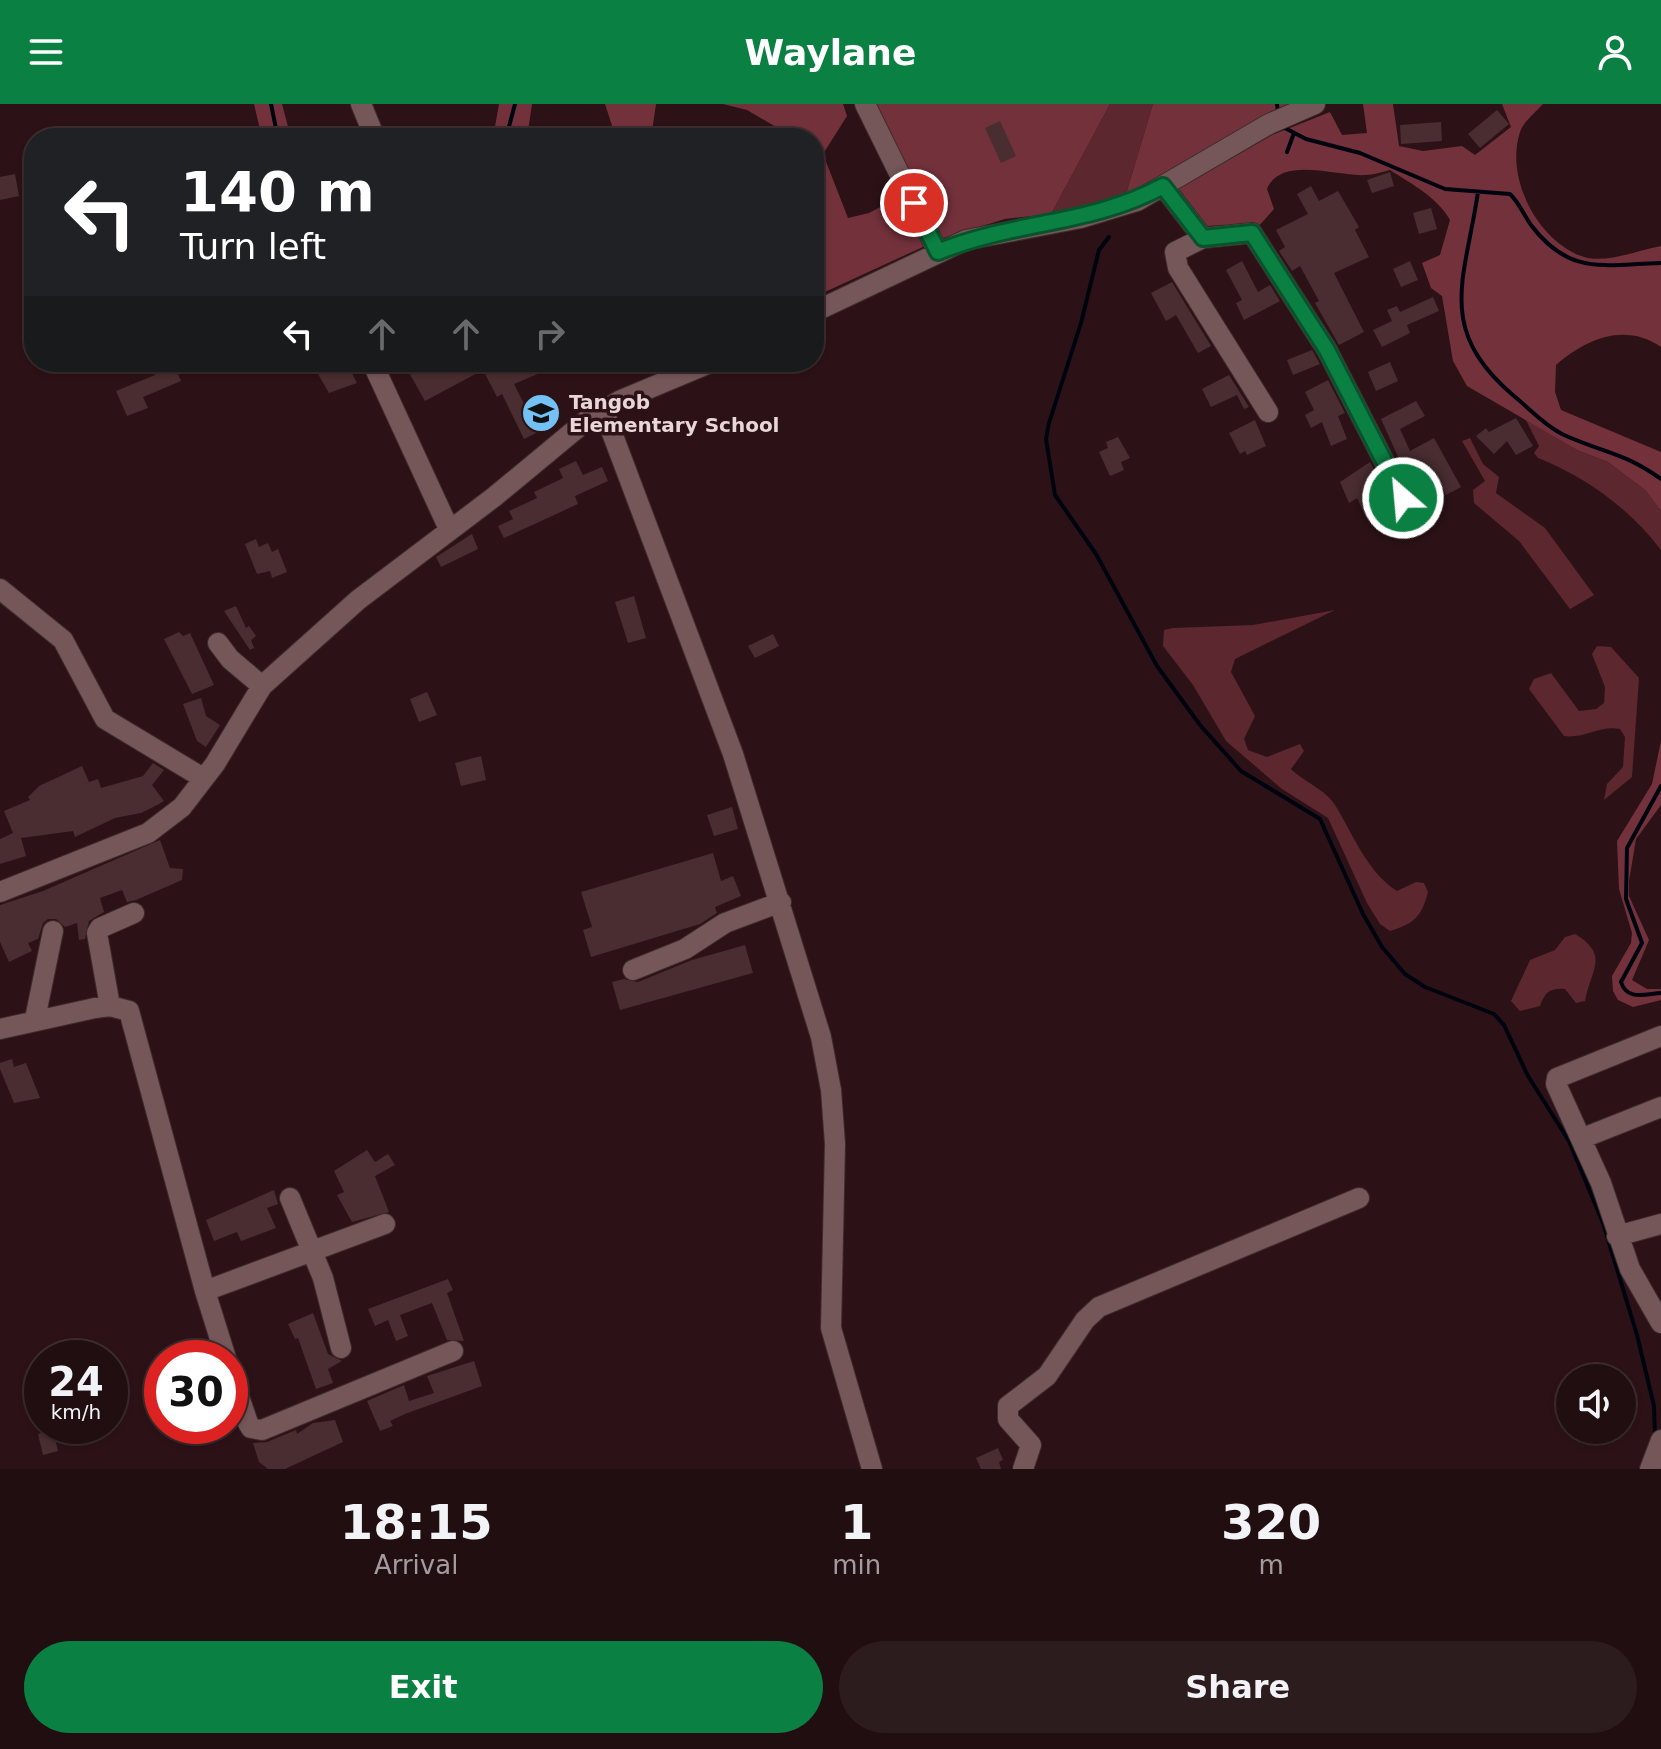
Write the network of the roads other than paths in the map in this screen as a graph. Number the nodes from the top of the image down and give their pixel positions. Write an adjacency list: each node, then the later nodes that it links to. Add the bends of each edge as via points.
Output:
1 (361, 104): 4 (street)
2 (865, 104): 7 (street)
3 (1309, 107): 5 (street, via 1269,124)
4 (371, 128)
5 (1163, 186): 6 (street); 7 (street, via 1112,210 1008,230)
6 (1203, 238): 12 (street, via 1175,252 1178,268); 13 (street, via 1252,233 1327,350)
7 (938, 252): 8 (street)
8 (824, 307)
9 (377, 372): 14 (street)
10 (689, 372): 11 (street)
11 (603, 409): 14 (street); 20 (street, via 733,754)
12 (1268, 412)
13 (1403, 498)
14 (449, 529): 17 (street, via 358,600)
15 (0, 589): 18 (street, via 63,640 105,719)
16 (218, 643): 17 (street)
17 (262, 686): 18 (street)
18 (203, 778): 19 (street, via 182,807 148,833)
19 (0, 892)
20 (781, 902): 23 (street, via 725,923 685,949); 44 (street, via 831,1090 831,1328)
21 (134, 913): 24 (street, via 97,933)
22 (53, 931): 25 (street)
23 (633, 970)
24 (110, 1006): 25 (street); 36 (street, via 123,1007 133,1016)
25 (35, 1019): 26 (street)
26 (0, 1029)
27 (1661, 1036): 29 (street, via 1557,1078 1557,1090)
28 (1661, 1107): 29 (street)
29 (1583, 1138): 34 (street)
30 (290, 1198): 35 (street)
31 (1359, 1198): 45 (street, via 1092,1312 1047,1376 1008,1406 1008,1419 1031,1445)
32 (385, 1224): 35 (street)
33 (1661, 1224): 34 (street)
34 (1617, 1236): 37 (street)
35 (314, 1251): 36 (street); 40 (street)
36 (205, 1291): 39 (street)
37 (1655, 1300): 38 (street)
38 (1661, 1323)
39 (220, 1340)
40 (341, 1348)
41 (453, 1351): 42 (street, via 262,1430)
42 (248, 1423)
43 (1661, 1440): 46 (street)
44 (872, 1469)
45 (1023, 1469)
46 (1650, 1469)

